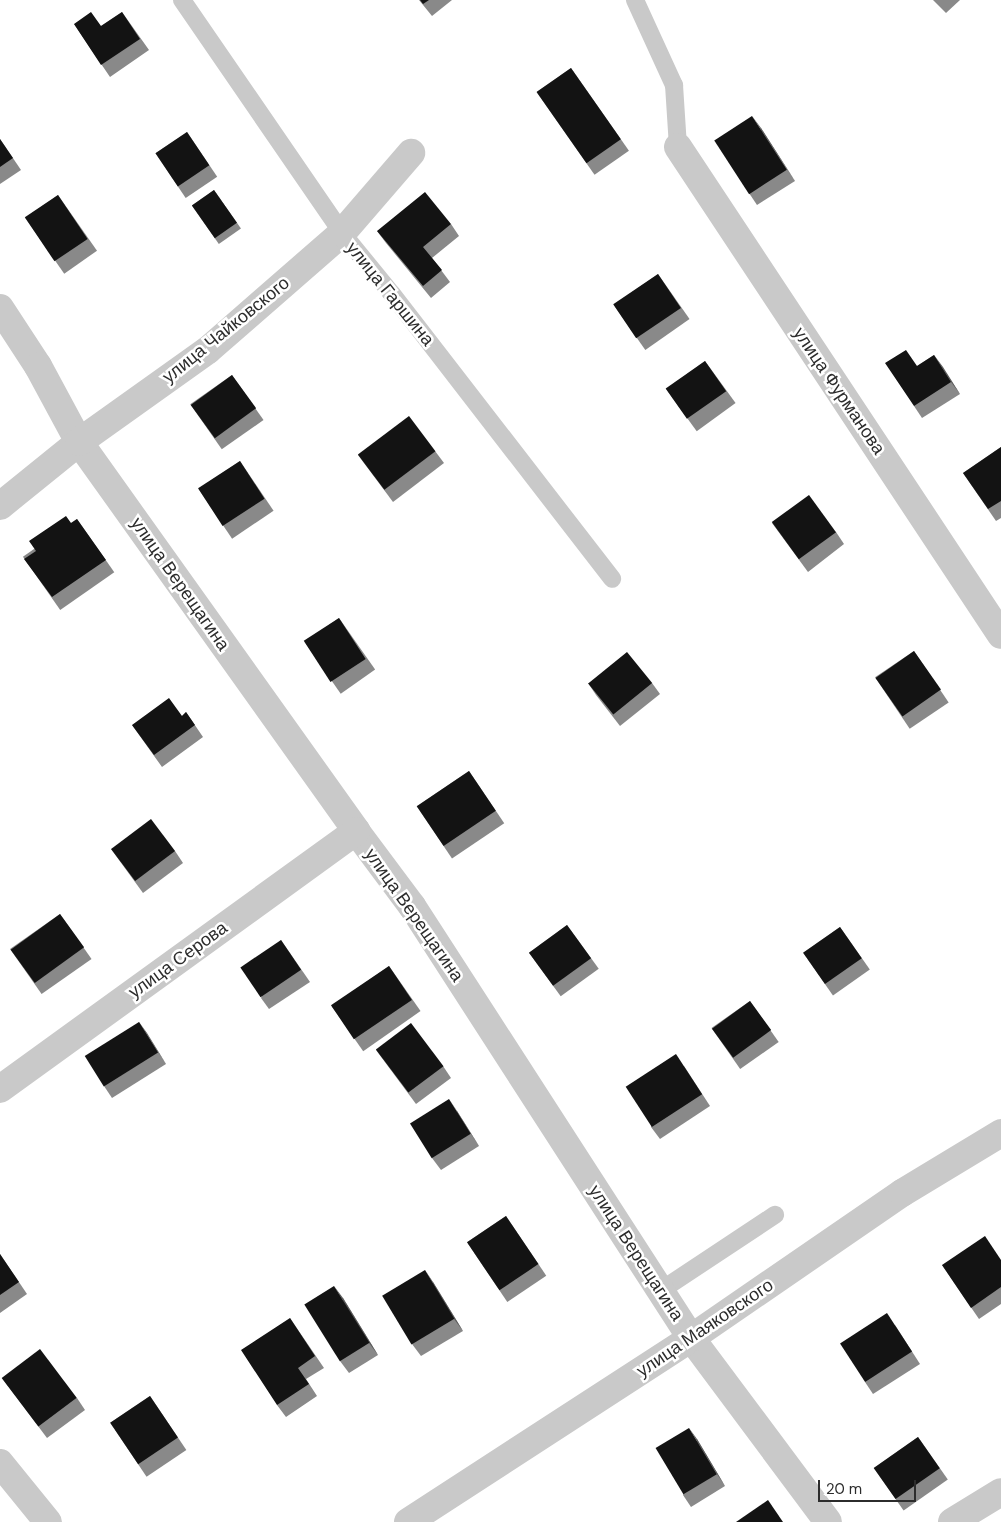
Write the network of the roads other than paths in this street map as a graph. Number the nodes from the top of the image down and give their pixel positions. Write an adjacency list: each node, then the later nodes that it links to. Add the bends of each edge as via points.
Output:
1 (182, 0): 5 (lane, улица Гаршина)
2 (635, 0): 3 (lane, via 674,85)
3 (678, 147): 10 (street, улица Фурманова)
4 (411, 153): 5 (street, улица Чайковского)
5 (342, 233): 7 (street, улица Чайковского, via 208,350); 9 (lane, улица Гаршина)
6 (0, 308): 7 (street, улица Верещагина, via 38,366)
7 (79, 442): 8 (street, улица Чайковского); 11 (street, улица Верещагина)
8 (0, 506)
9 (612, 579)
10 (1001, 635)
11 (356, 831): 12 (street, улица Серова); 15 (street, улица Верещагина, via 417,915)
12 (0, 1089)
13 (1001, 1133): 16 (street, улица Маяковского, via 902,1194)
14 (775, 1215): 15 (lane)
15 (660, 1290): 16 (street, улица Верещагина)
16 (692, 1338): 20 (street, улица Маяковского); 21 (street, улица Верещагина)
17 (0, 1463): 19 (street)
18 (1001, 1492): 22 (street)
19 (48, 1522)
20 (408, 1522)
21 (828, 1522)
22 (952, 1522)

